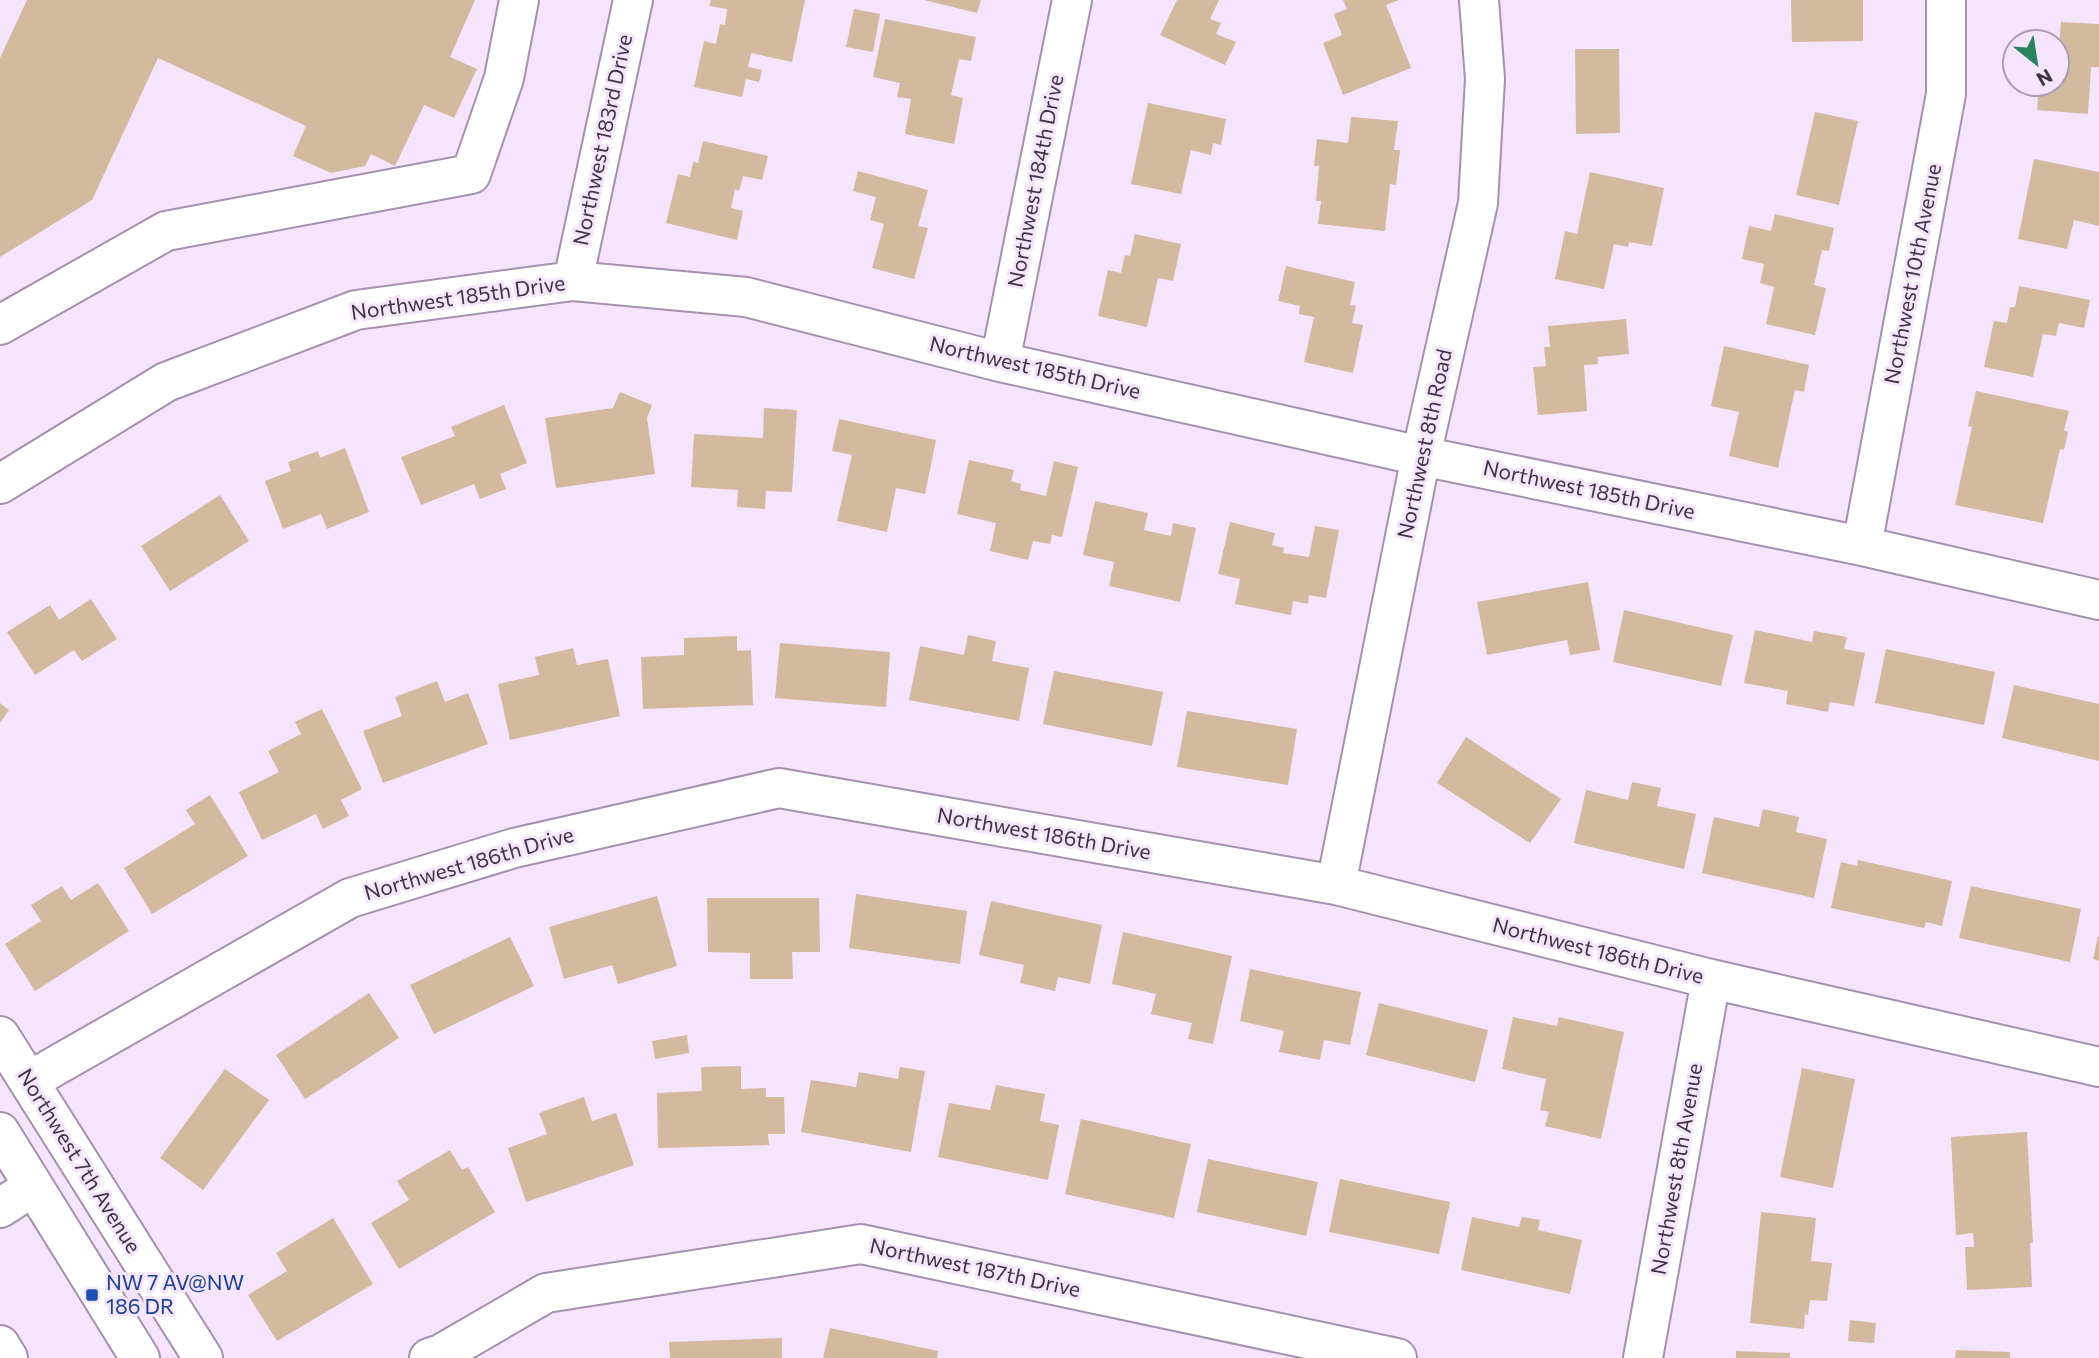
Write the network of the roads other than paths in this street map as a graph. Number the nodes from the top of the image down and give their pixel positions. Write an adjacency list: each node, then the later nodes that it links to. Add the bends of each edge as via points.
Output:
1 (519, 0): 7 (street, via 504,78 471,174 166,231)
2 (633, 0): 6 (street, Northwest 183rd Drive)
3 (1072, 0): 8 (street, Northwest 184th Drive)
4 (1479, 0): 9 (street, Northwest 8th Road, via 1485,79 1478,204)
5 (1946, 0): 11 (street, Northwest 10th Avenue, via 1946,94)
6 (573, 281): 8 (street, Northwest 185th Drive, via 746,297); 10 (street, Northwest 185th Drive, via 356,310 166,382)
7 (0, 325)
8 (1000, 362): 9 (street, Northwest 185th Drive)
9 (1421, 456): 11 (street, Northwest 185th Drive); 13 (street, Northwest 8th Road)
10 (0, 484)
11 (1863, 546): 12 (street, Northwest 185th Drive)
12 (2099, 600)
13 (1336, 885): 14 (street, Northwest 186th Drive); 17 (street, Northwest 186th Drive, via 779,788 514,848 350,898)
14 (1711, 979): 16 (street, Northwest 186th Drive); 27 (street, Northwest 8th Avenue)
15 (0, 1036): 17 (street, Northwest 7th Avenue)
16 (2099, 1067)
17 (29, 1081): 25 (street, Northwest 7th Avenue)
18 (0, 1132): 19 (street)
19 (33, 1187): 20 (street); 24 (street)
20 (0, 1208)
21 (0, 1345): 23 (street)
22 (435, 1357): 26 (street, Northwest 187th Drive, via 546,1293 861,1244)
23 (8, 1358)
24 (140, 1358)
25 (203, 1358)
26 (1398, 1358)
27 (1643, 1358)

